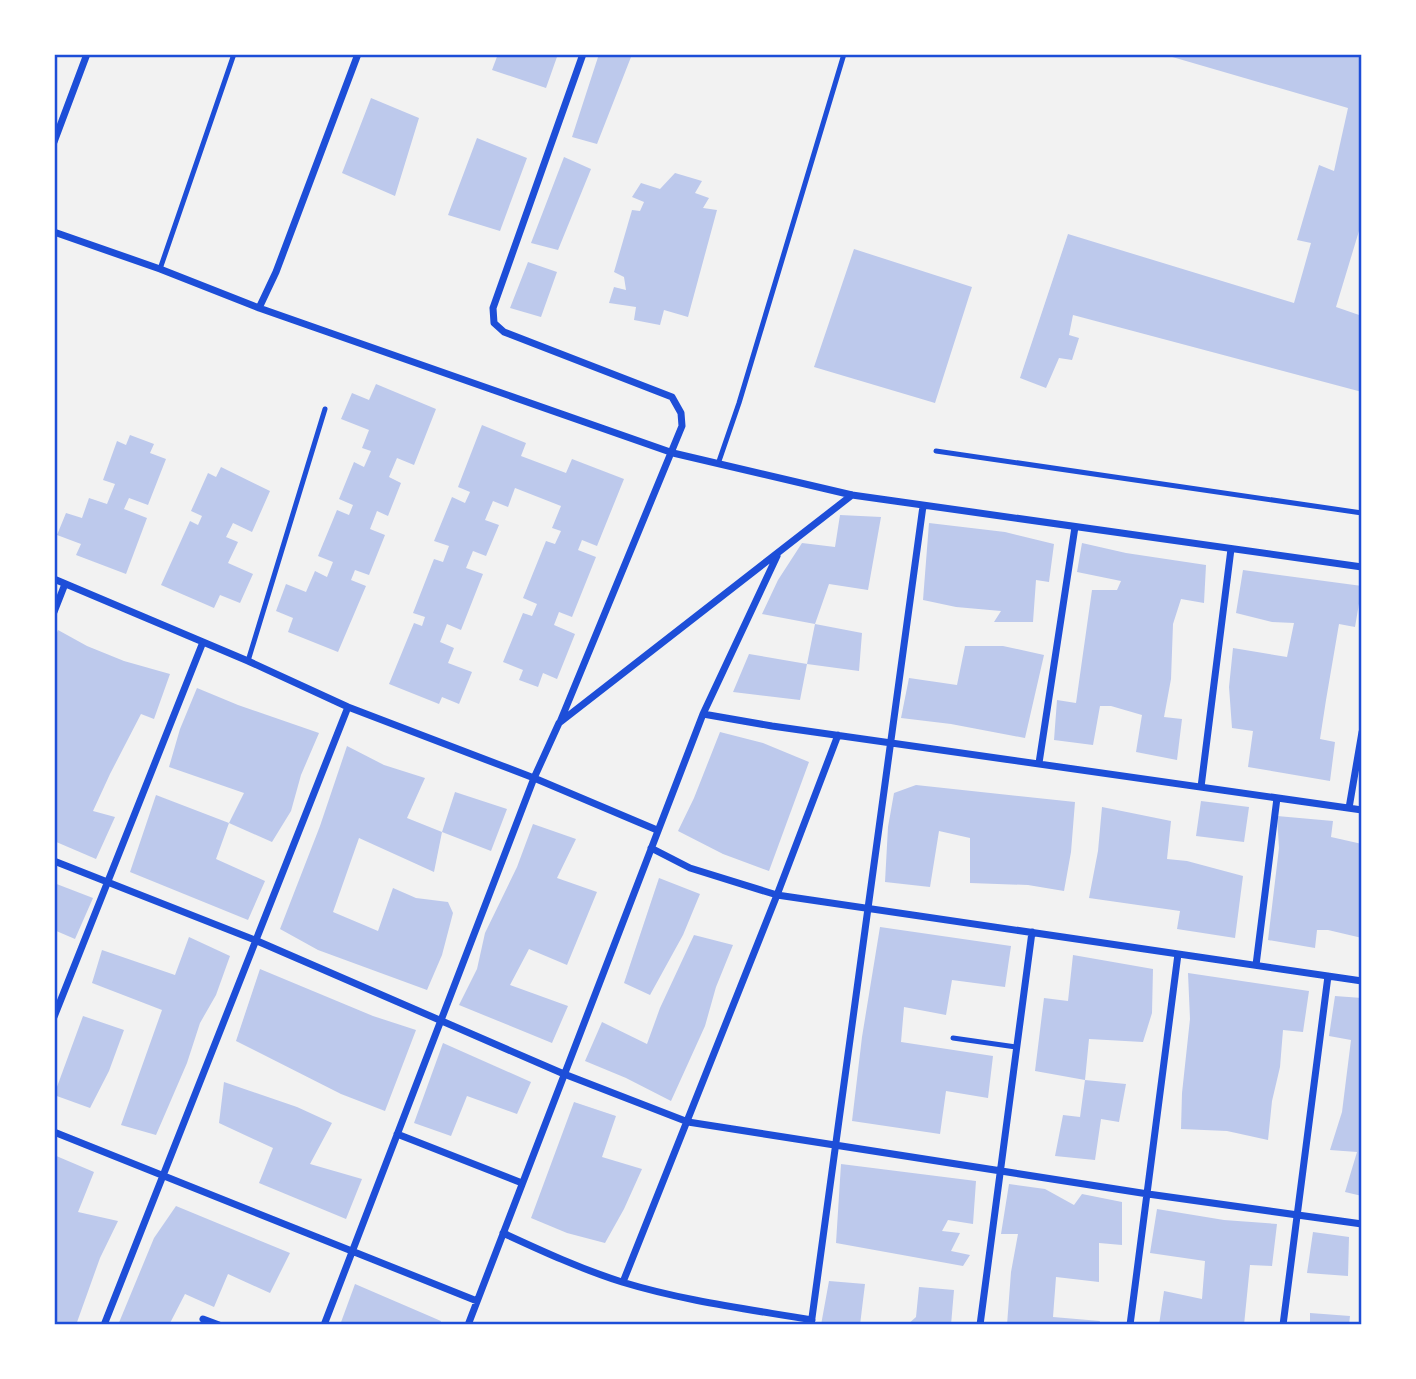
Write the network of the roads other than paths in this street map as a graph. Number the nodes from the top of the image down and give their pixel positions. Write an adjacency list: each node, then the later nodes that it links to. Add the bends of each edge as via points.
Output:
1 (87, 54): 6 (street)
2 (234, 54): 8 (lane)
3 (358, 54): 9 (street)
4 (583, 54): 12 (street, via 493,308 494,323 505,332 672,397 682,426)
5 (844, 54): 13 (lane)
6 (54, 142)
7 (54, 232): 8 (street)
8 (160, 269): 9 (street)
9 (259, 308): 12 (street)
10 (325, 409): 25 (lane)
11 (936, 451): 16 (lane)
12 (673, 453): 13 (street); 28 (street)
13 (718, 464): 14 (street)
14 (852, 495): 15 (street); 19 (street)
15 (923, 506): 17 (street); 31 (street)
16 (1362, 513)
17 (1075, 527): 18 (street); 32 (street)
18 (1231, 549): 20 (street); 34 (street)
19 (778, 555): 27 (street); 28 (street)
20 (1362, 567)
21 (54, 579): 22 (street)
22 (65, 584): 23 (street); 24 (street)
23 (54, 612)
24 (203, 642): 25 (street); 41 (street)
25 (248, 661): 26 (street)
26 (348, 707): 33 (street); 45 (street)
27 (703, 714): 30 (street); 38 (street)
28 (559, 723): 33 (street)
29 (1362, 732): 36 (street)
30 (838, 735): 31 (street); 42 (street)
31 (890, 743): 32 (street); 43 (street)
32 (1039, 764): 34 (street)
33 (534, 778): 38 (street); 51 (street)
34 (1201, 787): 35 (street)
35 (1277, 798): 36 (street); 47 (street)
36 (1349, 808): 37 (street)
37 (1362, 810)
38 (657, 830): 39 (street)
39 (651, 848): 42 (street, via 691,868); 54 (street)
40 (54, 861): 41 (street)
41 (108, 882): 45 (street); 50 (street)
42 (777, 895): 43 (street); 55 (street)
43 (868, 908): 44 (street); 58 (street)
44 (1031, 932): 46 (street); 53 (street)
45 (255, 940): 51 (street); 60 (street)
46 (1178, 954): 47 (street); 62 (street)
47 (1256, 965): 48 (street)
48 (1328, 976): 49 (street); 63 (street)
49 (1362, 981)
50 (54, 1017)
51 (441, 1020): 54 (street); 57 (street)
52 (953, 1038): 53 (lane)
53 (1016, 1047): 59 (street)
54 (564, 1074): 55 (street); 61 (street)
55 (688, 1122): 58 (street); 67 (street)
56 (54, 1132): 60 (street)
57 (397, 1133): 61 (street); 66 (street)
58 (835, 1145): 59 (street); 70 (street)
59 (1000, 1170): 62 (street); 75 (street)
60 (162, 1175): 66 (street); 71 (street)
61 (522, 1183): 65 (street)
62 (1148, 1194): 63 (street); 76 (street)
63 (1297, 1214): 64 (street); 77 (street)
64 (1362, 1224)
65 (503, 1233): 67 (street); 68 (street)
66 (352, 1251): 68 (street); 73 (street)
67 (623, 1282): 70 (street)
68 (477, 1301): 74 (street)
69 (203, 1319): 72 (street)
70 (811, 1322)
71 (104, 1325)
72 (219, 1325)
73 (324, 1325)
74 (468, 1325)
75 (980, 1325)
76 (1130, 1325)
77 (1283, 1325)

